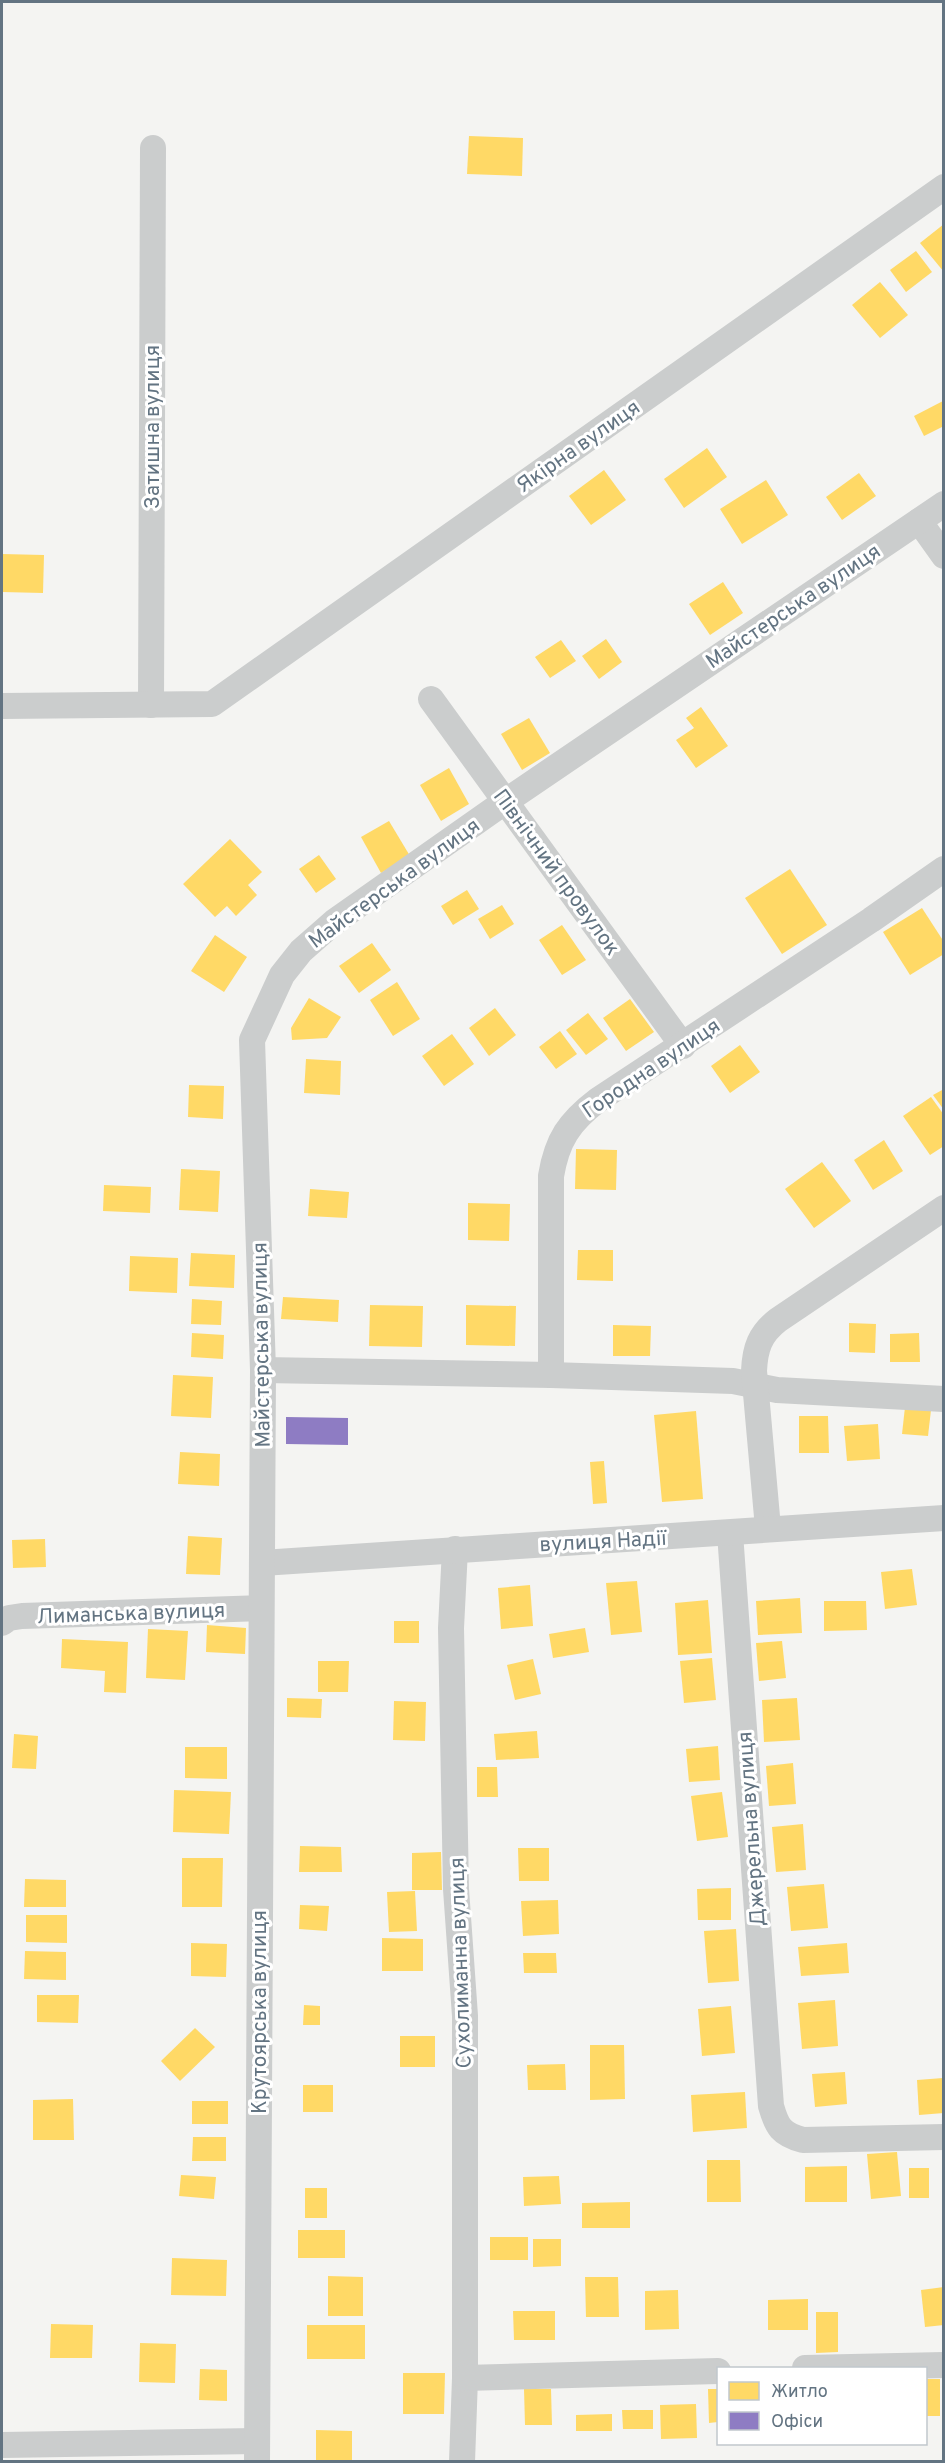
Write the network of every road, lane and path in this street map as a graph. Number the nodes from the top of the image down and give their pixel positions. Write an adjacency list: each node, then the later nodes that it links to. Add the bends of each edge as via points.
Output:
1 (153, 148): 7 (street, Затишна вулиця)
2 (944, 187): 7 (street, Якірна вулиця, via 212,704)
3 (944, 504): 4 (street, Майстерська вулиця)
4 (919, 522): 5 (street); 9 (street, Майстерська вулиця)
5 (944, 556)
6 (431, 699): 9 (street, Північний провулок)
7 (151, 705): 8 (street)
8 (2, 706)
9 (506, 801): 11 (street, Північний провулок); 13 (street, Майстерська вулиця, via 326,929 282,975 263,1014 252,1040)
10 (944, 869): 11 (street, Городна вулиця)
11 (682, 1046): 14 (street, Городна вулиця, via 583,1112 562,1137 554,1155)
12 (944, 1208): 15 (street, via 766,1329 754,1355)
13 (263, 1370): 14 (street); 21 (street, Майстерська вулиця)
14 (551, 1375): 15 (street)
15 (754, 1383): 16 (street, via 777,1389); 18 (street)
16 (944, 1400)
17 (944, 1518): 18 (street, вулиця Надії)
18 (768, 1528): 19 (street, вулиця Надії)
19 (730, 1533): 20 (street, вулиця Надії); 24 (street, Джерельна вулиця, via 771,2106 776,2124 788,2136 804,2140)
20 (455, 1549): 21 (street, вулиця Надії); 28 (street, Сухолиманна вулиця, via 451,1628 456,1889 465,2016)
21 (262, 1563): 22 (street, Крутоярська вулиця)
22 (261, 1608): 23 (street, Лиманська вулиця, via 22,1616); 30 (street, Крутоярська вулиця)
23 (2, 1623)
24 (944, 2137)
25 (944, 2365): 26 (street)
26 (851, 2367)
27 (717, 2371): 28 (street)
28 (465, 2378): 31 (street, Сухолиманна вулиця)
29 (2, 2445): 30 (street)
30 (257, 2451)
31 (462, 2462)

